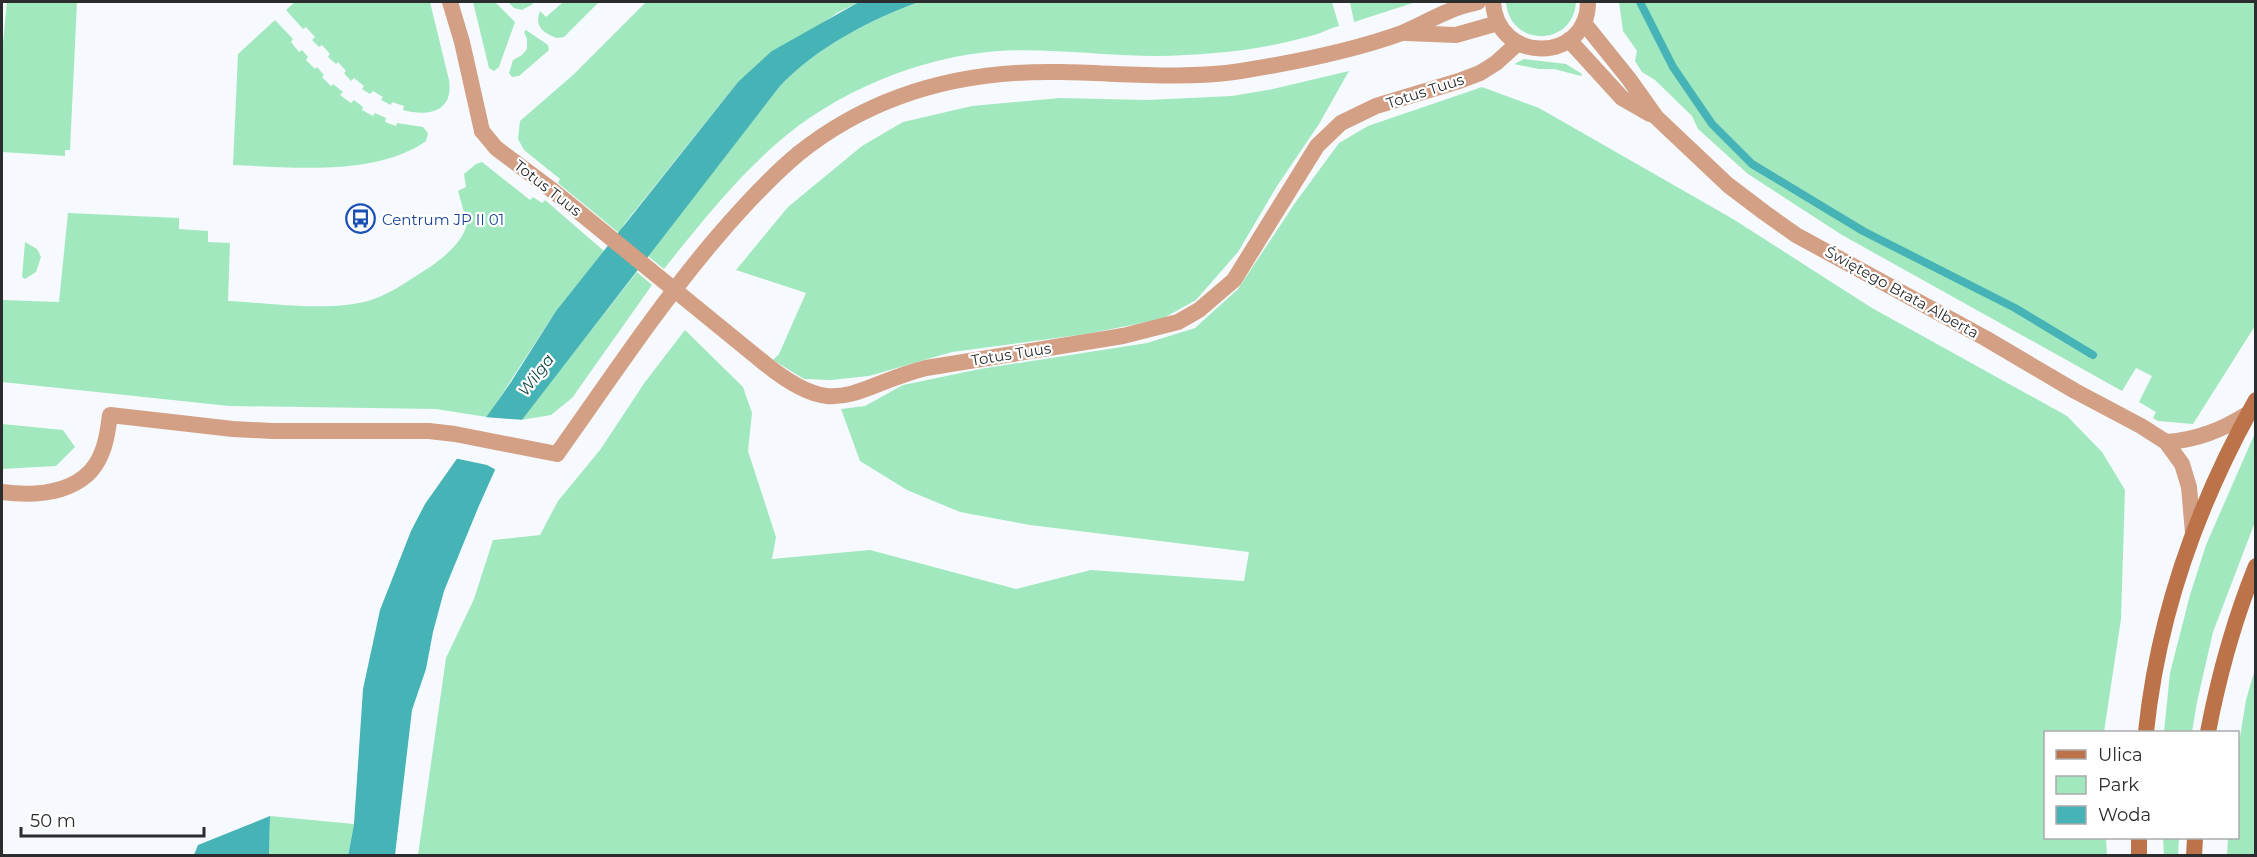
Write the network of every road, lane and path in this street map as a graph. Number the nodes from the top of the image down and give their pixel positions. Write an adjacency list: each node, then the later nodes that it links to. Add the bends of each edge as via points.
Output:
1 (450, 2): 9 (street, Totus Tuus, bridge, via 482,131 496,148 797,387 839,397 926,368 1123,336 1178,322 1234,280 1317,146 1341,123 1376,106 1480,73)
2 (1478, 2): 7 (street, via 1449,10)
3 (1493, 2): 5 (street)
4 (1588, 2): 6 (street)
5 (1498, 23): 7 (street, via 1456,35); 9 (street)
6 (1584, 23): 8 (street); 10 (street, Świętego Brata Alberta)
7 (1402, 33): 13 (street, via 1288,63 1239,71 1183,76 1061,72 957,79 854,117 808,147 747,202 688,270 557,454 455,434 242,429 110,416 102,452 80,481 39,494)
8 (1569, 40): 9 (street, via 1544,49); 10 (street, Świętego Brata Alberta, via 1622,98)
9 (1518, 43)
10 (1656, 117): 12 (street, Świętego Brata Alberta, via 1728,185 1796,235)
11 (2252, 406): 12 (street, via 2228,426 2208,435); 14 (main road)
12 (2166, 442): 14 (street, Świętego Brata Alberta, via 2182,464 2189,487)
13 (2, 492)
14 (2193, 533): 16 (main road, via 2163,633)
15 (2256, 566): 17 (main road, via 2237,618)
16 (2146, 731)
17 (2208, 731)
18 (2139, 839): 20 (main road)
19 (2194, 839): 21 (main road)
20 (2139, 855)
21 (2194, 855)

